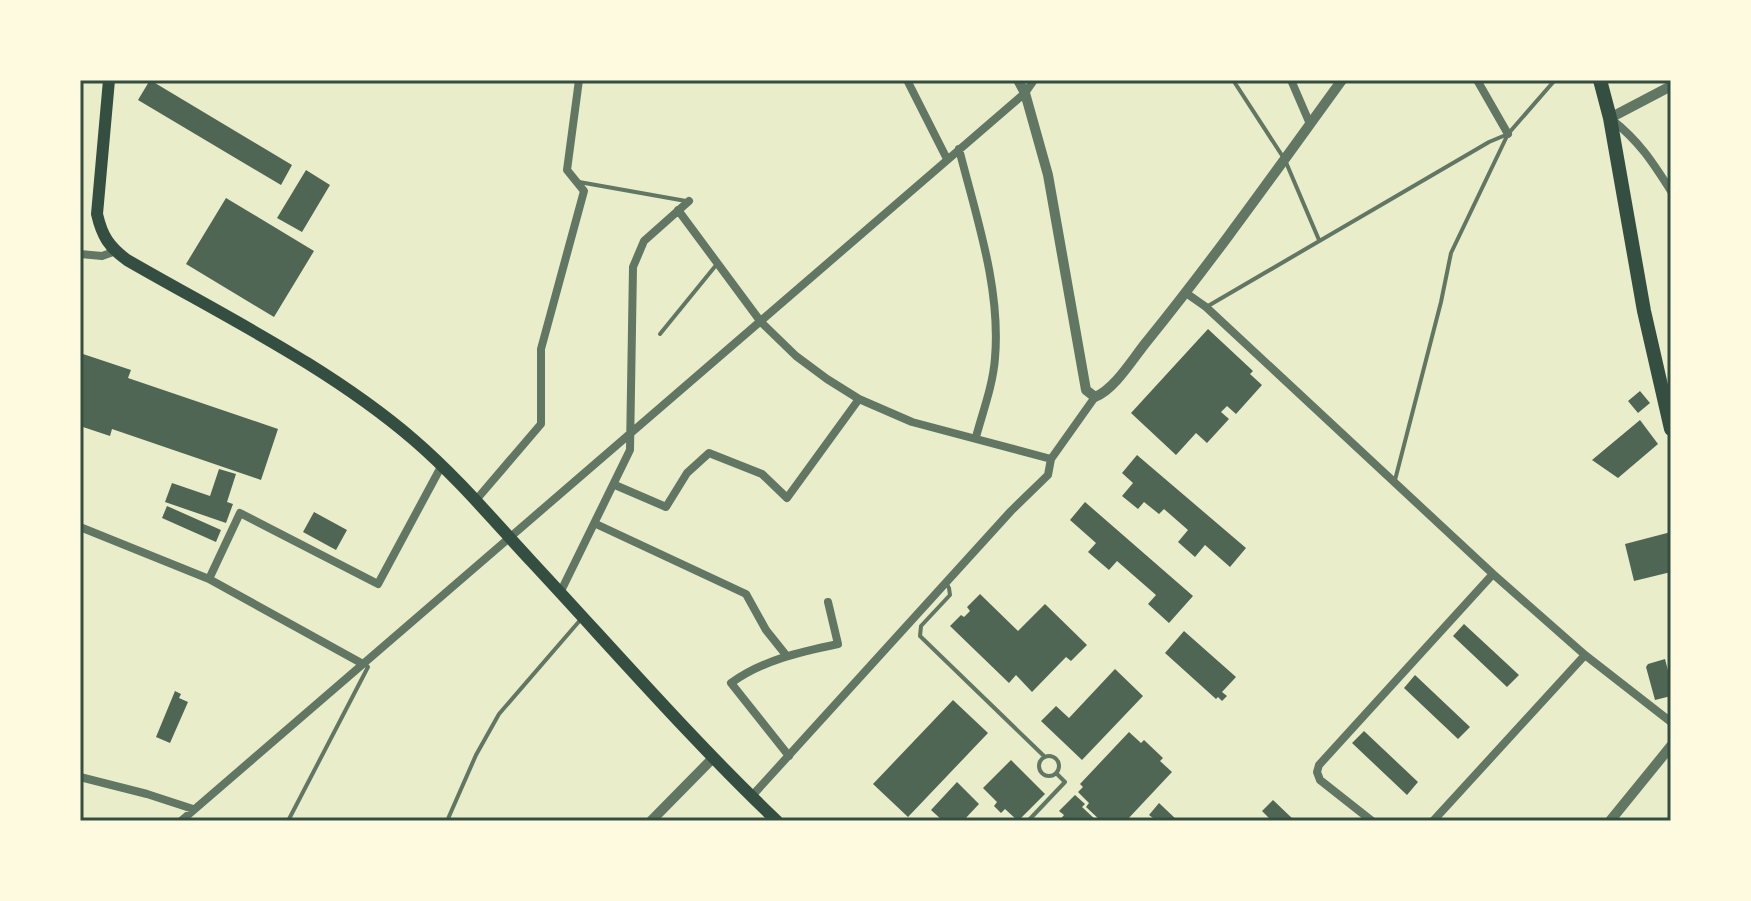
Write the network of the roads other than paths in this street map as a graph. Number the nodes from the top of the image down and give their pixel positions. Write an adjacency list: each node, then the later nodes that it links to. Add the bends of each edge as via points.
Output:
1 (109, 80): 25 (main road, via 97,214 101,232)
2 (579, 80): 20 (street, via 567,170)
3 (907, 80): 18 (street)
4 (1018, 80): 13 (street)
5 (1034, 80): 13 (street)
6 (1233, 80): 19 (lane)
7 (1291, 80): 15 (street)
8 (1342, 80): 15 (street)
9 (1477, 80): 16 (street)
10 (1555, 80): 16 (lane)
11 (1600, 80): 14 (highway)
12 (1671, 86): 14 (street)
13 (1025, 93): 17 (street); 32 (street, via 1048,175 1086,390)
14 (1610, 118): 21 (street, via 1634,137); 34 (highway, via 1638,283)
15 (1310, 124): 19 (street)
16 (1508, 134): 24 (lane); 39 (lane, via 1451,253)
17 (959, 149): 18 (street); 36 (street, via 995,314 995,359)
18 (947, 159): 30 (street)
19 (1285, 160): 24 (lane); 28 (street)
20 (579, 182): 22 (lane); 41 (street, via 584,191 541,349 541,424)
21 (1671, 191)
22 (689, 201): 23 (street)
23 (678, 210): 27 (street); 35 (street, via 644,241 633,267)
24 (1319, 240): 29 (lane)
25 (116, 251): 26 (street); 38 (main road, via 309,365 378,411)
26 (80, 254)
27 (717, 264): 30 (street); 31 (lane)
28 (1186, 293): 29 (street); 32 (street, via 1103,394)
29 (1206, 307): 39 (street)
30 (761, 322): 33 (street, via 796,356); 35 (street)
31 (660, 334)
32 (1095, 397): 37 (street)
33 (859, 399): 36 (street, via 912,422); 40 (street, via 787,498 762,474 709,453 687,473 666,507)
34 (1671, 429)
35 (629, 435): 40 (street, via 630,450); 44 (street)
36 (976, 437): 37 (street)
37 (1051, 459): 47 (street, via 1048,475)
38 (442, 465): 41 (main road); 46 (street, via 378,584 240,513)
39 (1394, 482): 45 (street)
40 (615, 485): 42 (street)
41 (476, 500): 44 (main road)
42 (596, 524): 48 (street); 51 (street, via 746,594)
43 (80, 527): 46 (street)
44 (510, 538): 48 (main road); 53 (street)
45 (1493, 574): 52 (street); 70 (street, via 1319,765 1320,780)
46 (209, 579): 53 (street)
47 (946, 583): 56 (street); 57 (lane, via 950,595 921,626 920,636)
48 (560, 593): 50 (main road)
49 (828, 602): 51 (street, via 838,644)
50 (583, 617): 58 (main road); 66 (lane, via 499,714)
51 (786, 655): 56 (street, via 731,683)
52 (1585, 655): 54 (street); 63 (street)
53 (363, 664): 62 (street); 65 (lane, via 368,667)
54 (1671, 722)
55 (1671, 746): 71 (street)
56 (789, 756): 61 (street)
57 (1045, 757): 59 (lane, via 1057,761); 59 (lane, via 1040,771)
58 (712, 759): 61 (main road); 67 (street)
59 (1056, 773): 69 (lane, via 1065,782)
60 (80, 777): 62 (street)
61 (751, 797): 68 (main road)
62 (193, 809): 64 (street)
63 (1435, 820)
64 (181, 821)
65 (288, 821)
66 (447, 821)
67 (651, 821)
68 (777, 821)
69 (1028, 821)
70 (1372, 821)
71 (1610, 821)

